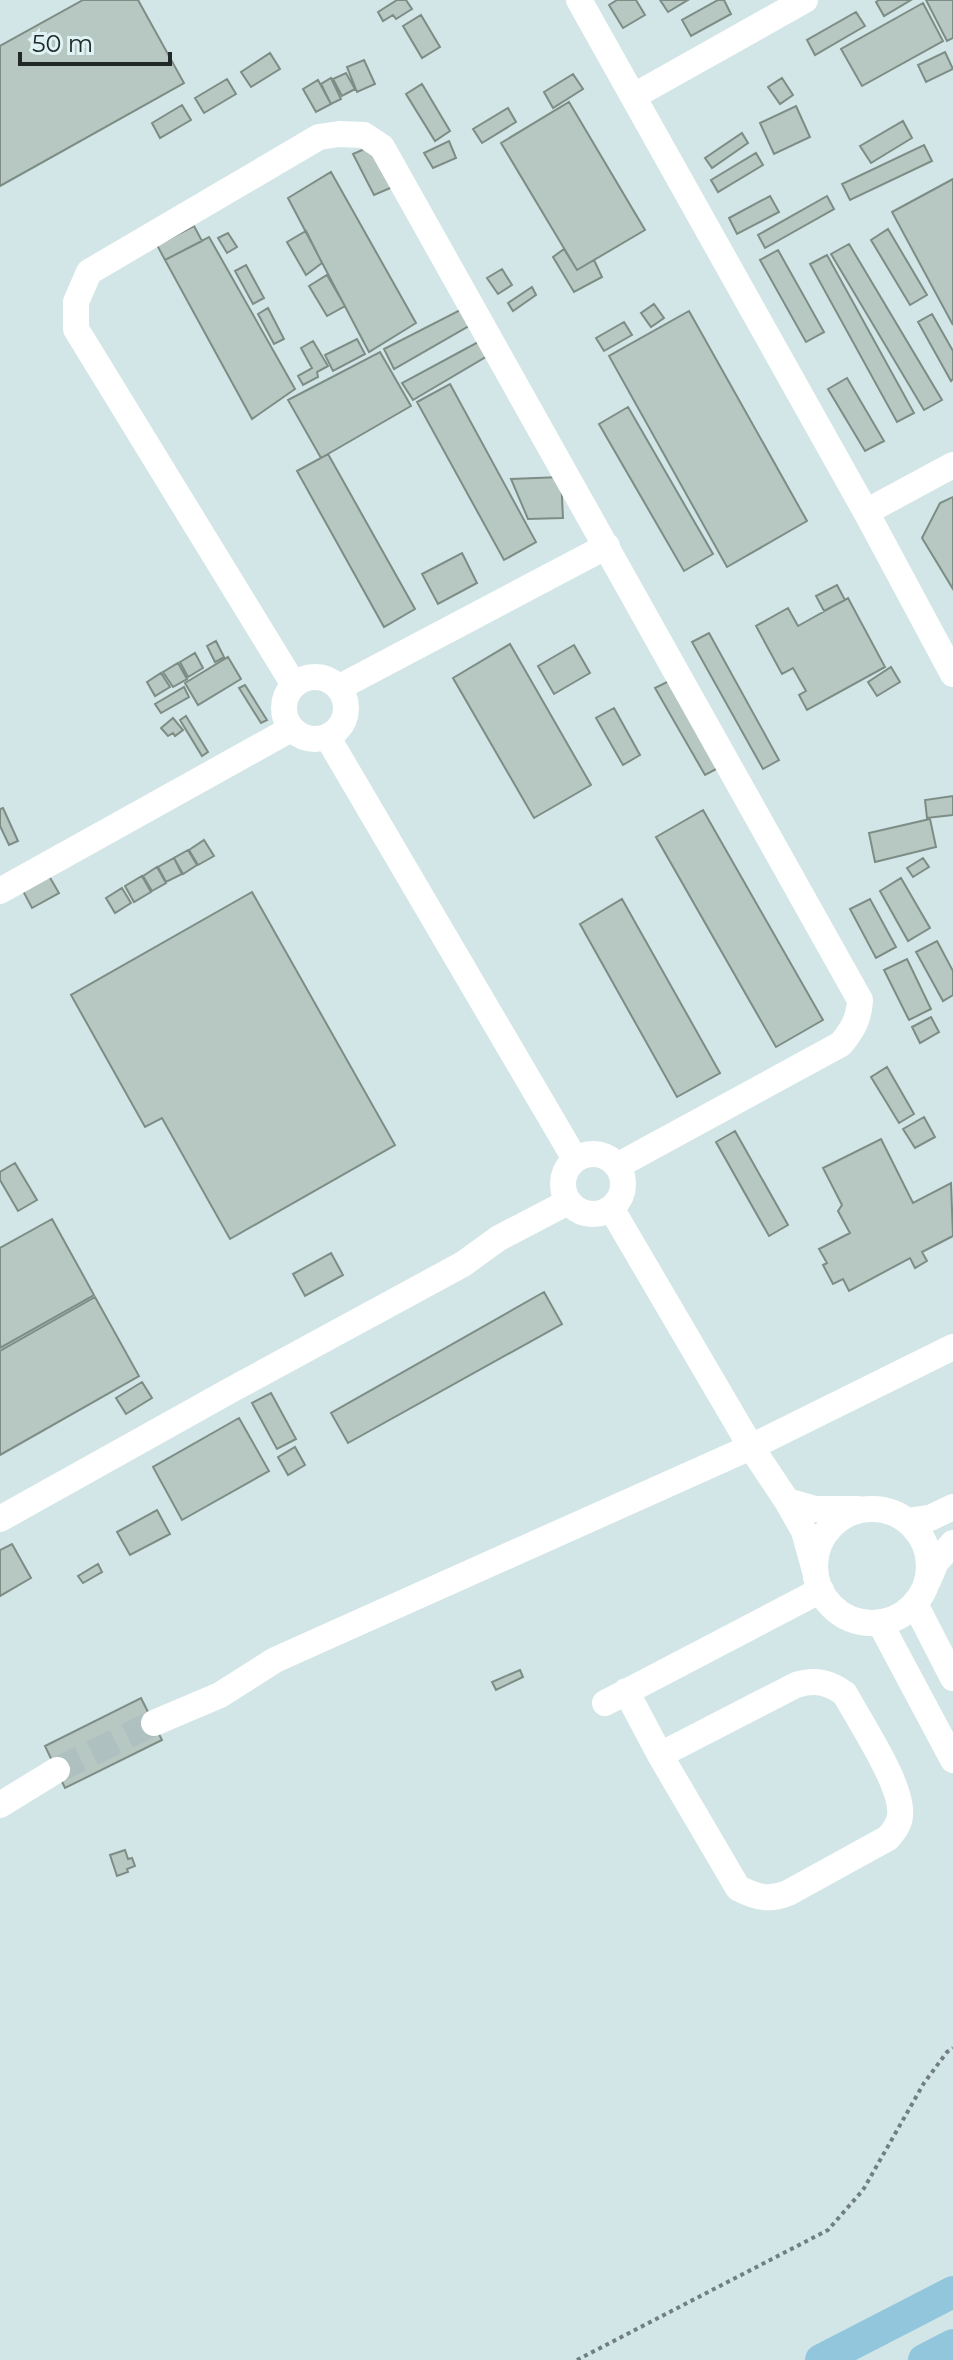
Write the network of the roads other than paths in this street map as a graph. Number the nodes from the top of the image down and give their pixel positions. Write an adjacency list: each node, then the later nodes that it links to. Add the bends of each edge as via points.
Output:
1 (579, 0): 3 (street)
2 (805, 0): 3 (street)
3 (634, 96): 5 (street)
4 (953, 465): 5 (street)
5 (866, 512): 7 (street)
6 (607, 546): 8 (street, via 382,147 364,135 319,137 89,272 76,302 76,329); 9 (street); 14 (street, via 860,1000 854,1028 841,1044)
7 (953, 674)
8 (294, 685): 9 (street, via 303,678 323,677); 10 (street, via 283,711)
9 (340, 687): 11 (street, via 347,705 343,725)
10 (291, 729): 11 (street, via 308,739); 12 (street)
11 (328, 738): 13 (street)
12 (0, 891)
13 (575, 1159): 14 (street, via 592,1153); 15 (street, via 562,1184)
14 (617, 1166): 16 (street, via 622,1193)
15 (568, 1202): 16 (street, via 593,1215); 22 (street)
16 (611, 1208): 18 (street)
17 (953, 1347): 18 (street)
18 (751, 1447): 19 (street); 29 (street, via 275,1660 220,1695)
19 (787, 1501): 21 (street, via 815,1509); 25 (street, via 804,1531)
20 (953, 1507): 23 (street)
21 (860, 1509): 23 (street, via 881,1509); 25 (street, via 826,1531 817,1550)
22 (0, 1519)
23 (908, 1521): 26 (street, via 926,1546 930,1566)
24 (953, 1543): 26 (street, via 936,1562)
25 (818, 1580): 27 (street, via 832,1607 849,1619); 30 (street, via 616,1697)
26 (921, 1594): 27 (street, via 899,1617); 28 (street)
27 (880, 1623): 31 (street)
28 (953, 1678)
29 (154, 1723)
30 (660, 1755): 30 (street, via 738,1888 762,1899 788,1893 888,1838 900,1818 898,1791 845,1694 822,1682 796,1685)
31 (953, 1760)
32 (57, 1770): 33 (street)
33 (0, 1805)
34 (953, 2292): 36 (main road)
35 (953, 2345): 37 (main road)
36 (821, 2360)
37 (924, 2360)

